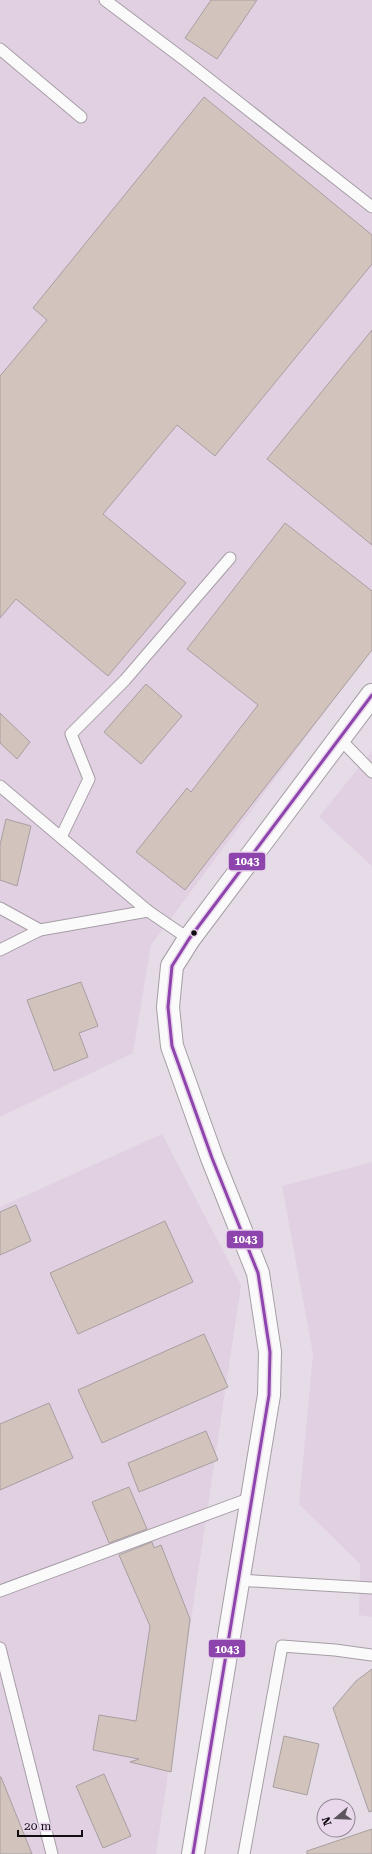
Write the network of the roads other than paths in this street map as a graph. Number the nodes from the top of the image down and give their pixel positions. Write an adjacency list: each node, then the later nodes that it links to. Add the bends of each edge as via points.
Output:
1 (105, 0): 4 (lane)
2 (0, 49): 3 (lane)
3 (81, 117)
4 (372, 207)
5 (230, 558): 10 (lane, via 125,680 71,734 89,779)
6 (372, 695): 7 (street)
7 (338, 738): 8 (lane); 14 (street)
8 (372, 772)
9 (0, 786): 10 (lane)
10 (61, 837): 12 (lane)
11 (0, 908): 13 (lane)
12 (148, 911): 13 (lane); 14 (lane)
13 (40, 930): 15 (lane)
14 (189, 939): 16 (street, via 172,966 168,1007 172,1046 258,1273 270,1352 269,1395)
15 (0, 950)
16 (251, 1498): 17 (street); 19 (lane)
17 (237, 1580): 18 (lane); 23 (street)
18 (372, 1588)
19 (0, 1591)
20 (0, 1648): 22 (lane)
21 (372, 1656): 24 (lane, via 282,1646)
22 (52, 1854)
23 (192, 1854)
24 (244, 1854)

